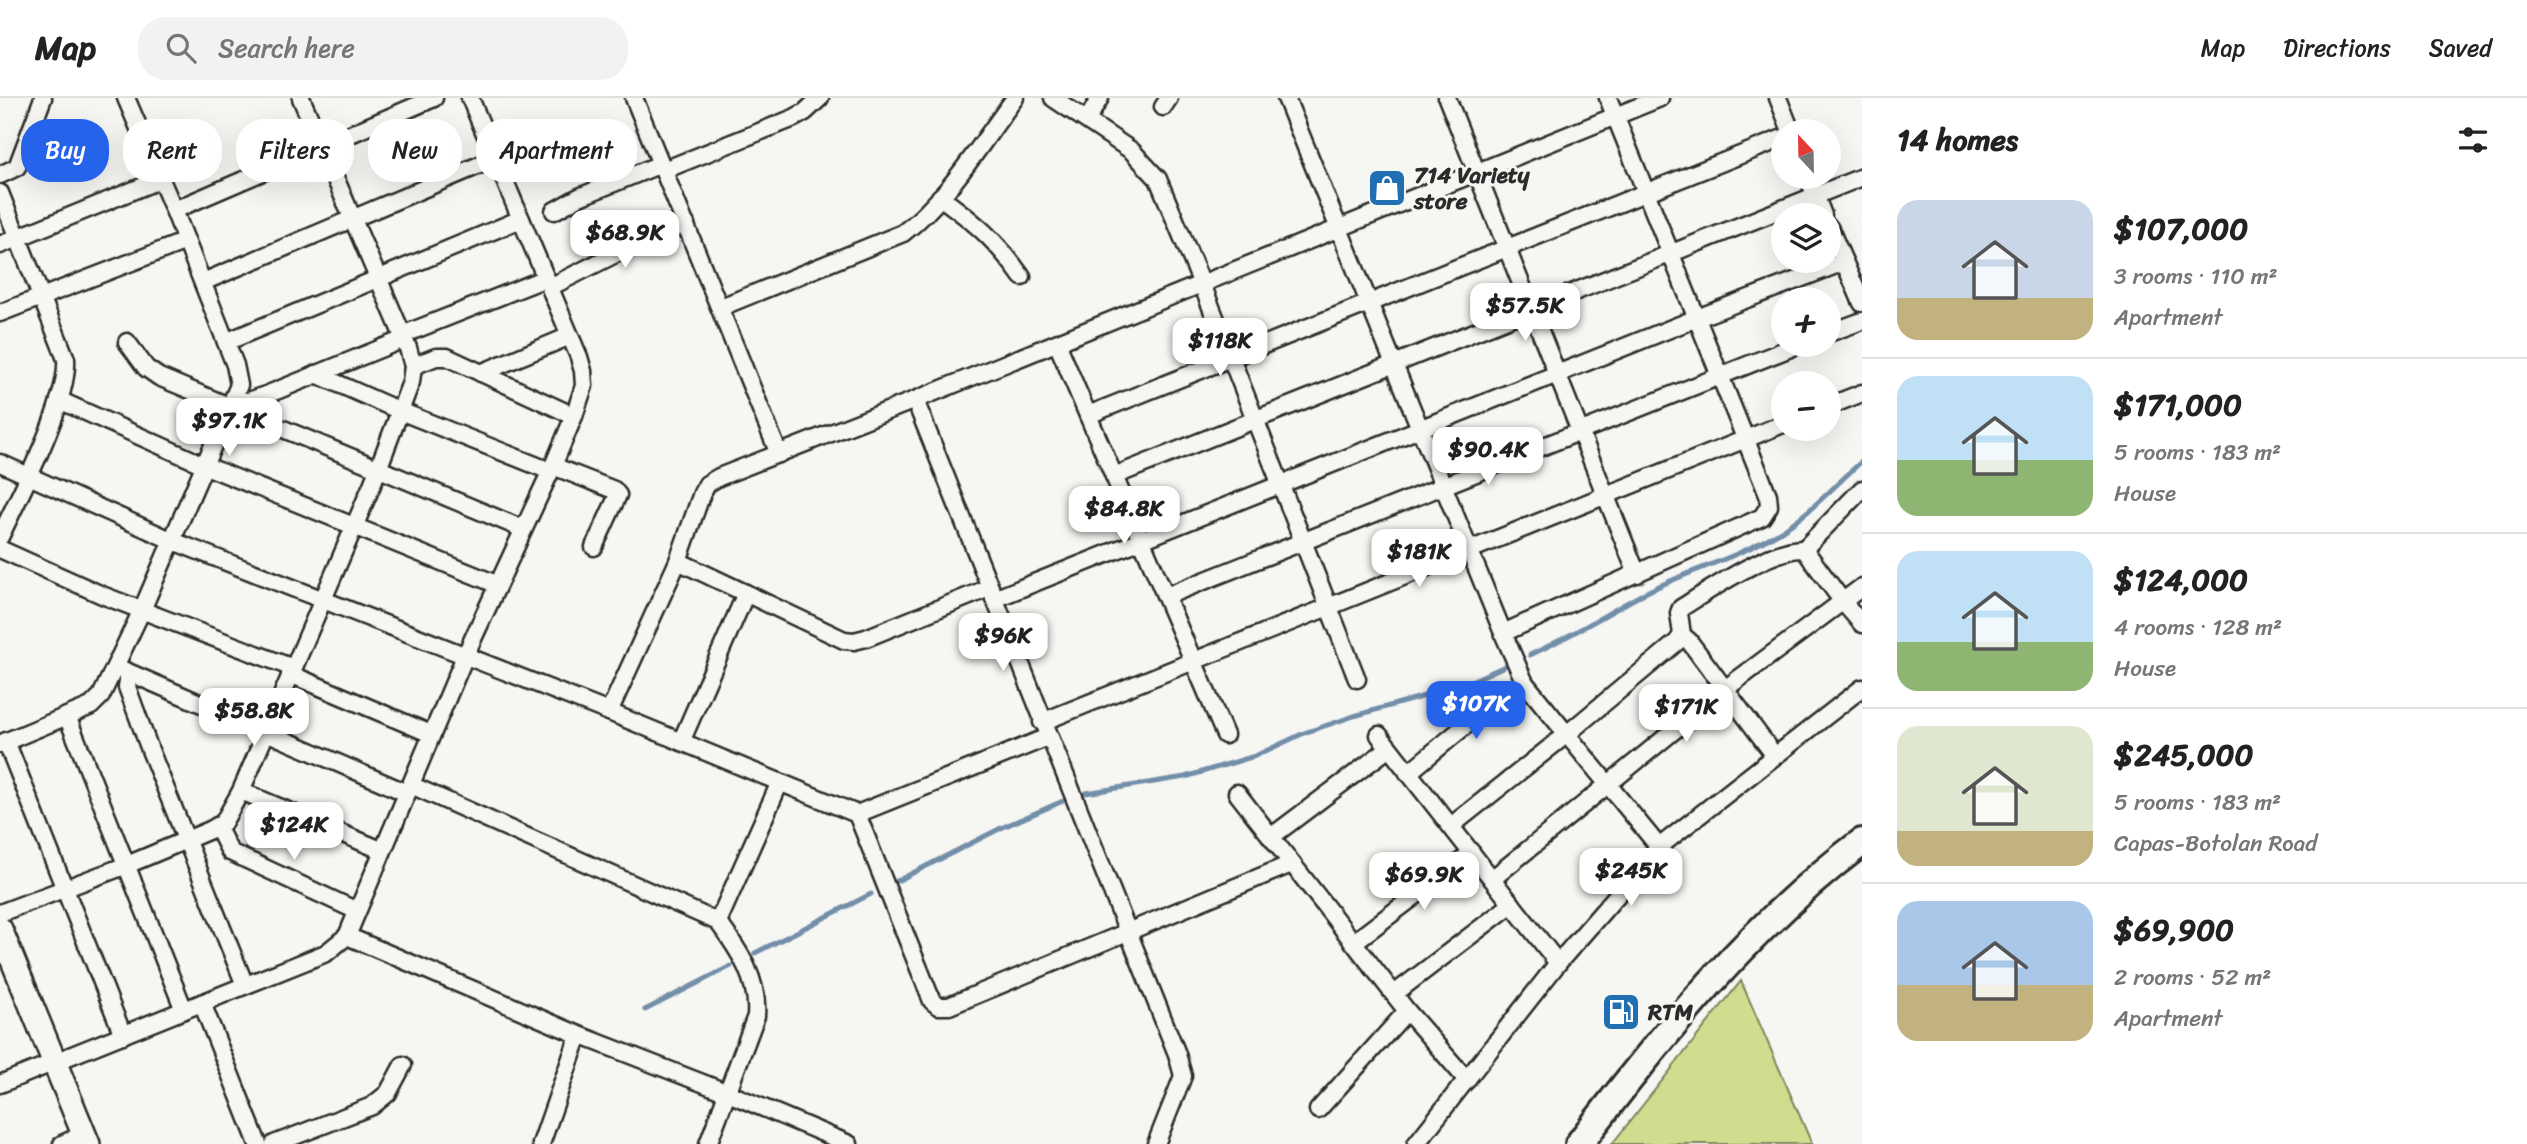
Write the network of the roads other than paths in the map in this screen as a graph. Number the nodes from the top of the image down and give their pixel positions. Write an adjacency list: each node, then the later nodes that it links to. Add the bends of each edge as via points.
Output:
1 (43, 98): 27 (street, via 17,167)
2 (126, 98): 17 (street)
3 (301, 98): 18 (street)
4 (433, 98): 22 (street)
5 (470, 98): 19 (street)
6 (634, 98): 25 (street)
7 (820, 98): 25 (street, via 794,118)
8 (1015, 98): 38 (street)
9 (1053, 98): 21 (street)
10 (1100, 98): 21 (street)
11 (1286, 98): 45 (street)
12 (1447, 98): 26 (street)
13 (1608, 98): 16 (street)
14 (1660, 98): 16 (street)
15 (1778, 98): 20 (street)
16 (1616, 116): 26 (street); 36 (street)
17 (135, 119)
18 (309, 119)
19 (479, 119)
20 (1786, 119)
21 (1087, 120): 57 (street, via 1132,151 1158,179)
22 (354, 133)
23 (1771, 143): 36 (street)
24 (476, 167): 43 (street)
25 (663, 167): 41 (street, via 579,197); 44 (street)
26 (1478, 172): 45 (street); 49 (street)
27 (0, 175)
28 (1862, 177): 37 (street)
29 (154, 182): 46 (street)
30 (162, 182): 40 (street)
31 (240, 182): 40 (street)
32 (336, 182): 43 (street)
33 (506, 182): 42 (street)
34 (1812, 189): 37 (street)
35 (0, 192): 46 (street)
36 (1647, 193): 49 (street); 50 (street)
37 (1815, 196): 39 (street); 50 (street)
38 (940, 197): 53 (street, via 981,227); 61 (street, via 903,233)
39 (1818, 203)
40 (174, 210): 47 (street)
41 (554, 211)
42 (521, 219): 54 (street); 56 (street)
43 (352, 220): 54 (street); 55 (street)
44 (686, 224): 56 (street); 61 (street)
45 (1338, 229): 57 (street); 59 (street)
46 (18, 238): 48 (street); 58 (street)
47 (186, 241): 55 (street); 58 (street)
48 (0, 245)
49 (1508, 248): 59 (street); 62 (street)
50 (1671, 254): 62 (street); 64 (street)
51 (1841, 255): 52 (street)
52 (1844, 262): 60 (street); 64 (street)
53 (1022, 277)
54 (377, 278): 68 (street); 70 (street)
55 (202, 282): 70 (street)
56 (548, 282): 67 (street); 68 (street)
57 (1202, 284): 71 (street); 73 (street)
58 (42, 296): 63 (street); 81 (street, via 66,359)
59 (1369, 303): 73 (street); 74 (street)
60 (1862, 303)
61 (721, 307): 93 (street)
62 (1532, 309): 74 (street); 78 (street)
63 (0, 313)
64 (1697, 318): 78 (street); 79 (street)
65 (1862, 321): 66 (street)
66 (1841, 329)
67 (570, 336): 76 (street); 87 (street, via 583,371)
68 (403, 337): 75 (street); 77 (street)
69 (127, 342): 84 (street, via 146,368 159,377)
70 (226, 342): 84 (street, via 239,377)
71 (1057, 343): 82 (street); 86 (street)
72 (1771, 355): 79 (street)
73 (1231, 358): 86 (street); 88 (street)
74 (1394, 364): 88 (street); 89 (street)
75 (413, 366): 76 (street, via 447,358); 85 (street)
76 (481, 373): 87 (street)
77 (316, 374): 84 (street); 85 (street)
78 (1557, 374): 89 (street); 91 (street)
79 (1720, 374): 91 (street); 92 (street)
80 (1862, 393): 83 (street)
81 (59, 400): 95 (street); 98 (street)
82 (915, 400): 93 (street); 119 (street)
83 (1841, 401)
84 (232, 403): 95 (street); 97 (street)
85 (400, 411): 96 (street); 97 (street)
86 (1088, 415): 99 (street)
87 (573, 416): 96 (street)
88 (1256, 419): 99 (street); 100 (street)
89 (1420, 428): 100 (street); 101 (street)
90 (1771, 429): 92 (street)
91 (1580, 430): 101 (street); 103 (street)
92 (1745, 439): 103 (street); 115 (street, via 1768,495 1769,506 1762,517)
93 (779, 454): 114 (street, via 707,484)
94 (0, 463): 98 (street)
95 (206, 466): 104 (street); 108 (street)
96 (551, 469): 105 (street); 110 (street, via 618,495)
97 (378, 470): 104 (street); 105 (street)
98 (29, 474): 106 (street); 108 (street)
99 (1114, 476): 107 (street)
100 (1281, 484): 107 (street); 109 (street)
101 (1444, 485): 109 (street); 112 (street)
102 (1862, 489): 113 (street)
103 (1605, 495): 112 (street); 115 (street)
104 (353, 528): 116 (street); 121 (street)
105 (523, 529): 116 (street)
106 (0, 537)
107 (1141, 539): 119 (street); 120 (street)
108 (173, 541): 121 (street); 124 (street)
109 (1303, 541): 120 (street); 123 (street)
110 (594, 547)
111 (0, 549): 124 (street)
112 (1470, 549): 123 (street); 126 (street)
113 (1804, 549): 122 (street); 127 (street, via 1772,557 1681,608)
114 (678, 561): 118 (street); 136 (street)
115 (1637, 574): 126 (street)
116 (496, 584): 128 (street)
117 (1862, 587): 122 (street)
118 (746, 593): 119 (street, via 854,641); 144 (street)
119 (992, 593): 138 (street)
120 (1166, 596): 129 (street)
121 (322, 600): 128 (street); 131 (street)
122 (1843, 602): 125 (street); 135 (street)
123 (1329, 606): 129 (street); 132 (street)
124 (142, 610): 130 (street); 131 (street)
125 (1862, 624)
126 (1503, 633): 133 (street)
127 (1682, 635): 135 (street); 141 (street)
128 (464, 656): 136 (street); 140 (street)
129 (1193, 661): 138 (street); 142 (street)
130 (122, 670): 137 (street, via 91,706); 139 (street); 156 (street)
131 (292, 671): 139 (street); 140 (street)
132 (1357, 679)
133 (1525, 683): 141 (street); 146 (street, via 1494,702)
134 (1862, 688): 145 (street)
135 (1725, 689): 145 (street); 148 (street)
136 (609, 712): 144 (street)
137 (67, 716): 143 (street); 162 (street)
138 (1045, 729): 152 (street); 170 (street)
139 (265, 733): 149 (street); 150 (street)
140 (431, 734): 149 (street)
141 (1567, 734): 148 (street); 154 (street)
142 (1225, 735)
143 (3, 742): 164 (street)
144 (681, 742): 147 (street)
145 (1775, 756): 158 (street)
146 (1408, 773): 154 (street); 155 (street, via 1384,742)
147 (780, 782): 152 (street); 168 (street)
148 (1608, 784): 158 (street); 163 (street)
149 (409, 789): 159 (street); 168 (street)
150 (241, 791): 153 (street); 159 (street)
151 (1237, 793): 155 (street)
152 (857, 814): 170 (street, via 932,1001 938,1006 949,1006)
153 (217, 826): 156 (street); 166 (street, via 230,852)
154 (1451, 826): 160 (street)
155 (1270, 837): 161 (street)
156 (188, 839): 162 (street); 174 (street)
157 (1862, 842): 196 (main road, via 1750,940 1639,1065)
158 (1659, 847): 173 (street)
159 (381, 850): 166 (street)
160 (1472, 853): 163 (street); 172 (street)
161 (1291, 864): 170 (street); 172 (street)
162 (127, 865): 164 (street); 177 (street)
163 (1492, 879): 165 (street)
164 (65, 888): 167 (street); 179 (street)
165 (1512, 904): 173 (street); 175 (street)
166 (357, 911): 171 (street)
167 (0, 913)
168 (718, 922): 185 (street, via 736,945 756,989 757,1003)
169 (0, 929): 181 (street)
170 (1127, 931): 194 (street, via 1183,1076)
171 (347, 936): 174 (street, via 326,953); 180 (street)
172 (1354, 942): 175 (street)
173 (1558, 963): 183 (street)
174 (245, 985): 176 (street)
175 (1394, 994): 178 (street)
176 (202, 1003): 177 (street); 189 (street)
177 (184, 1010): 179 (street)
178 (1407, 1011): 183 (street); 186 (street)
179 (122, 1035): 181 (street)
180 (579, 1035): 185 (street); 191 (street)
181 (55, 1062): 184 (street); 187 (street)
182 (403, 1065): 190 (street, via 388,1093 372,1106)
183 (1467, 1080): 195 (street)
184 (0, 1084)
185 (728, 1093): 192 (street); 193 (street)
186 (1318, 1110)
187 (87, 1139): 188 (street)
188 (62, 1144)
189 (258, 1144)
190 (274, 1144)
191 (541, 1144)
192 (708, 1144)
193 (849, 1144)
194 (1156, 1144)
195 (1416, 1144)
196 (1579, 1144)

